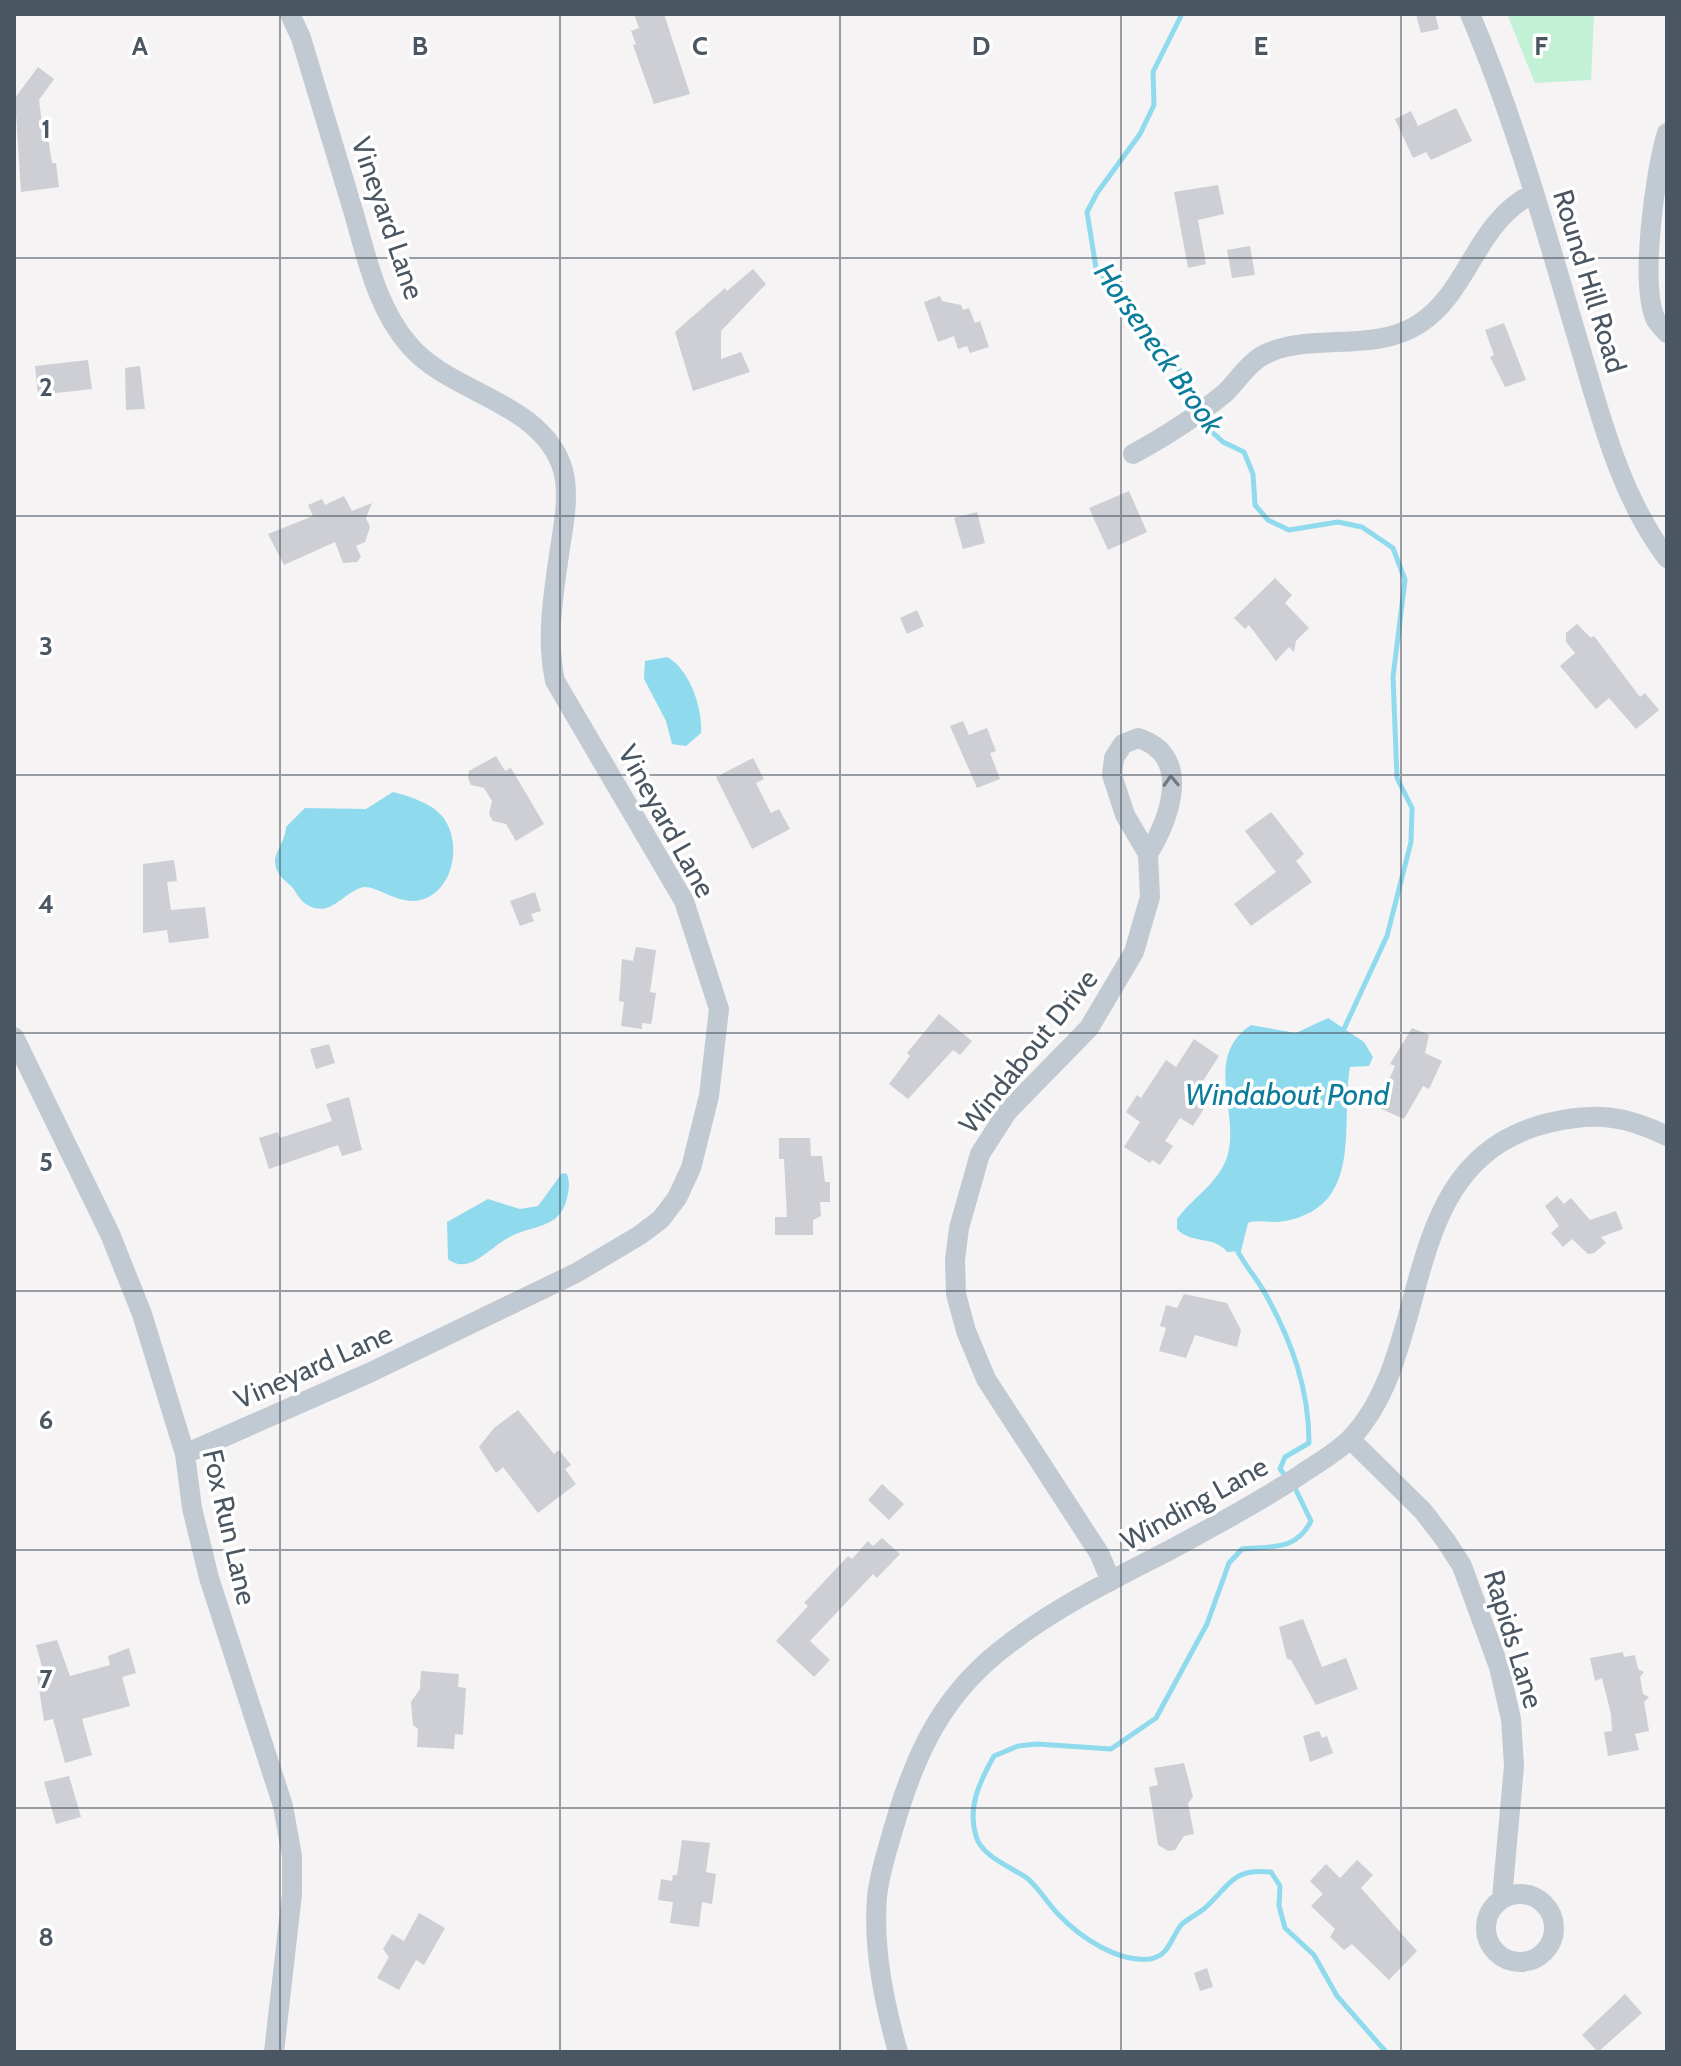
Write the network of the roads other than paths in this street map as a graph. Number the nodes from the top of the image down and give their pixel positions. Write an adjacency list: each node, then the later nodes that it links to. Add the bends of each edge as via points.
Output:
1 (290, 14): 12 (street, Vineyard Lane, via 371,274 393,320 409,346 437,371 530,425 562,469 566,499 550,657 555,681 684,901 719,1009 716,1056 691,1168 677,1198 640,1235 576,1273 383,1367)
2 (1470, 14): 4 (street, Round Hill Road, via 1500,84)
3 (1667, 133): 5 (street, via 1659,159 1648,281 1655,319)
4 (1534, 193): 6 (street, via 1498,218 1449,294 1417,325 1374,340 1291,344 1266,353 1212,403); 7 (street, Round Hill Road, via 1605,430 1642,525)
5 (1667, 333)
6 (1133, 454)
7 (1667, 558)
8 (1148, 854): 8 (street, Windabout Drive, one-way to 8, via 1163,829 1173,773 1163,752 1138,738 1123,744 1112,775 1125,815); 13 (street, Windabout Drive, via 1150,897 1134,952 1089,1028 1007,1112 980,1154 955,1260 956,1294 986,1379 1099,1553)
9 (14, 1037): 12 (street, Fox Run Lane, via 110,1234 142,1314)
10 (1667, 1136): 11 (street, Winding Lane, via 1610,1115 1568,1118 1527,1128 1502,1141 1474,1167 1435,1225 1396,1355 1373,1406)
11 (1350, 1439): 13 (street, Winding Lane, via 1272,1494); 14 (street, Rapids Lane, via 1446,1541 1462,1566 1499,1667 1511,1719 1514,1766)
12 (185, 1454): 15 (street, Fox Run Lane, via 205,1564 283,1806 292,1856)
13 (1111, 1581): 16 (street, Winding Lane, via 1009,1643 952,1699 922,1743 905,1786 877,1894 879,1971)
14 (1502, 1898)
15 (274, 2052)
16 (898, 2052)

